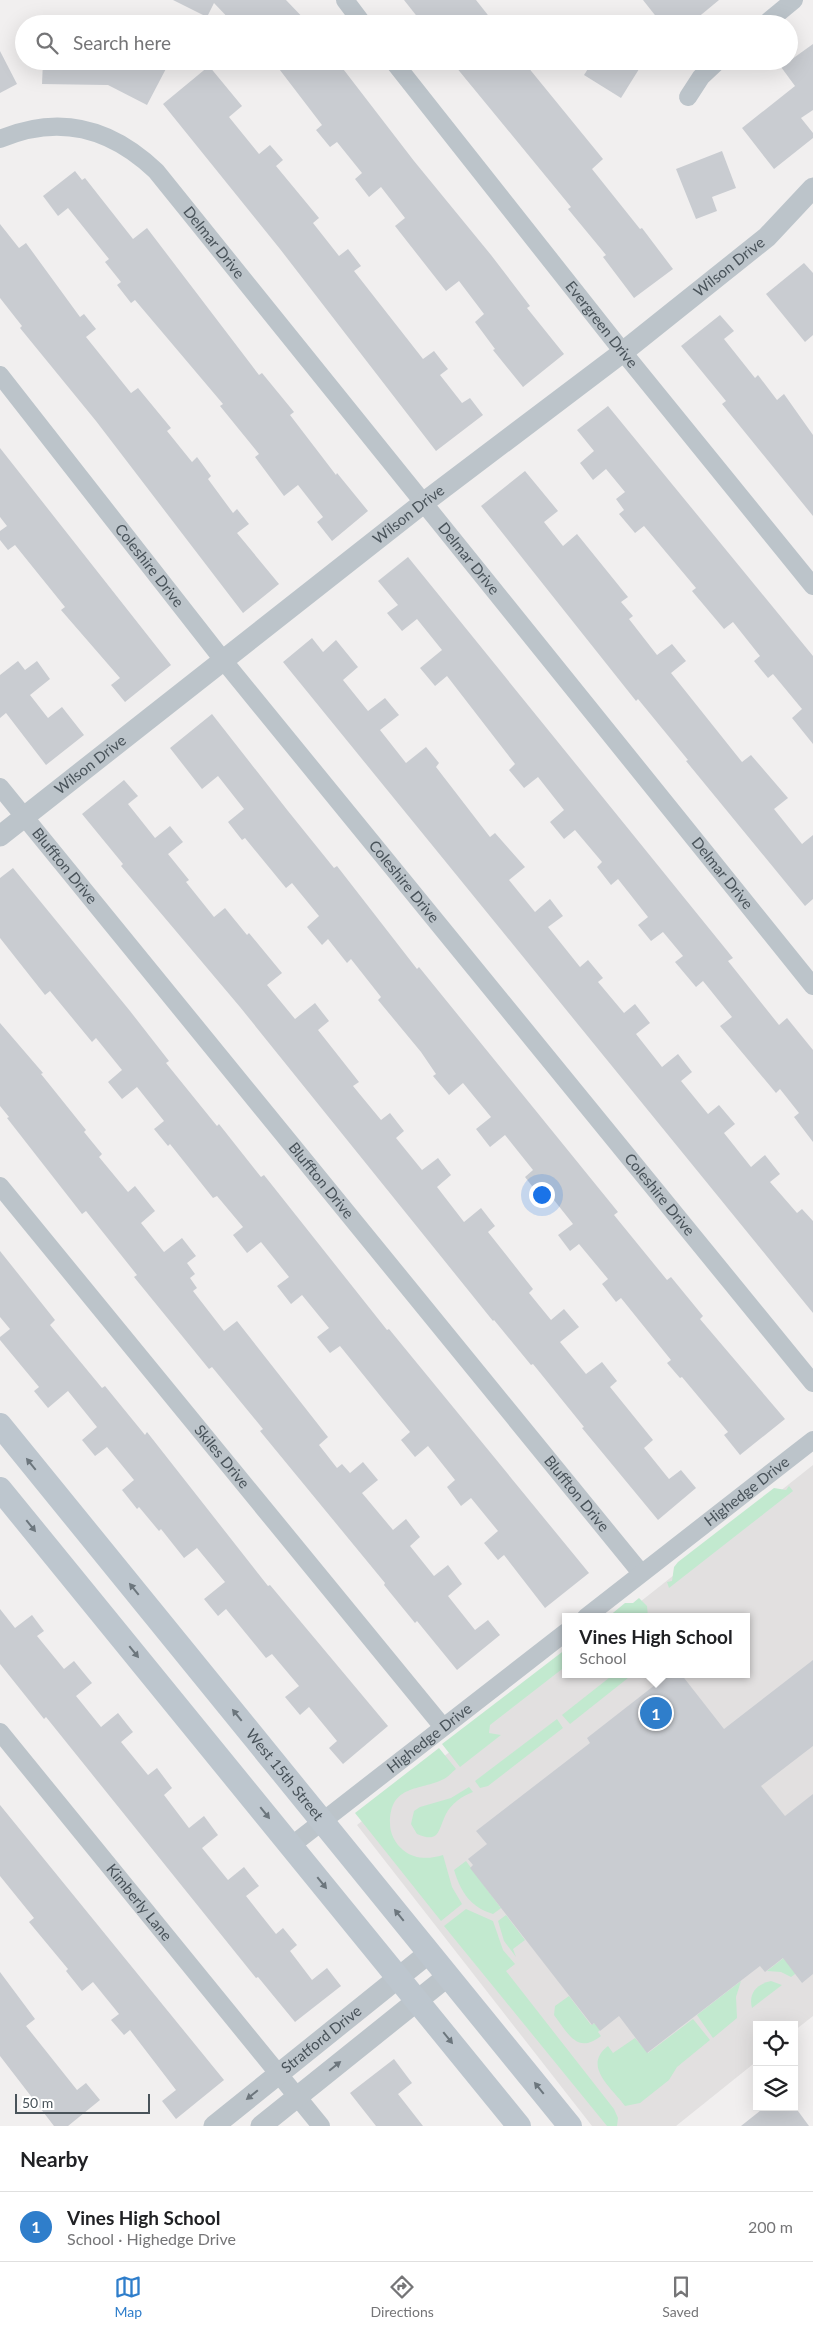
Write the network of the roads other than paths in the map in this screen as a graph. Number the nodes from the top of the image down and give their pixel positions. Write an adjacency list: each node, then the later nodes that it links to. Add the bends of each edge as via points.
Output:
1 (344, 0): 3 (street)
2 (794, 0): 4 (street)
3 (356, 15)
4 (776, 15)
5 (400, 70): 10 (street, Evergreen Drive)
6 (708, 70): 7 (street)
7 (688, 97)
8 (0, 139): 12 (street, Delmar Drive, via 48,126 67,126 106,135 140,155)
9 (813, 188): 10 (street, Wilson Drive, via 767,237)
10 (623, 352): 12 (street, Wilson Drive); 13 (street, Evergreen Drive)
11 (0, 375): 14 (street, Coleshire Drive)
12 (422, 504): 14 (street, Wilson Drive); 18 (street, Delmar Drive)
13 (813, 586)
14 (223, 660): 16 (street, Wilson Drive); 20 (street, Coleshire Drive)
15 (0, 787): 16 (street, Bluffton Drive)
16 (23, 817): 17 (street, Wilson Drive); 24 (street, Bluffton Drive)
17 (0, 836)
18 (813, 986)
19 (0, 1186): 27 (street, Skiles Drive)
20 (813, 1382)
21 (0, 1425): 29 (main road, West 15th Street, one-way to 21)
22 (813, 1440): 24 (street, Highedge Drive)
23 (0, 1489): 30 (main road, one-way to 30)
24 (641, 1574): 25 (street, Highedge Drive)
25 (591, 1613)
26 (562, 1635): 27 (street, Highedge Drive)
27 (443, 1727): 29 (street, Highedge Drive)
28 (0, 1732): 35 (street, Kimberly Lane)
29 (323, 1821): 30 (street, Highedge Drive); 31 (main road, West 15th Street, one-way to 29)
30 (292, 1845): 33 (main road, one-way to 33)
31 (429, 1952): 32 (main road, West 15th Street); 33 (street, Stratford Drive)
32 (448, 1976): 34 (street, Stratford Drive); 41 (main road, West 15th Street, one-way to 32)
33 (399, 1977): 34 (main road); 35 (street, Stratford Drive)
34 (417, 2000): 36 (street, Stratford Drive, one-way to 34); 40 (main road, one-way to 40)
35 (278, 2074): 36 (street, Kimberly Lane); 37 (street, Stratford Drive, one-way to 37)
36 (297, 2097): 38 (street, Stratford Drive); 39 (street, Kimberly Lane)
37 (214, 2126)
38 (261, 2126)
39 (321, 2126)
40 (519, 2126)
41 (570, 2126)

